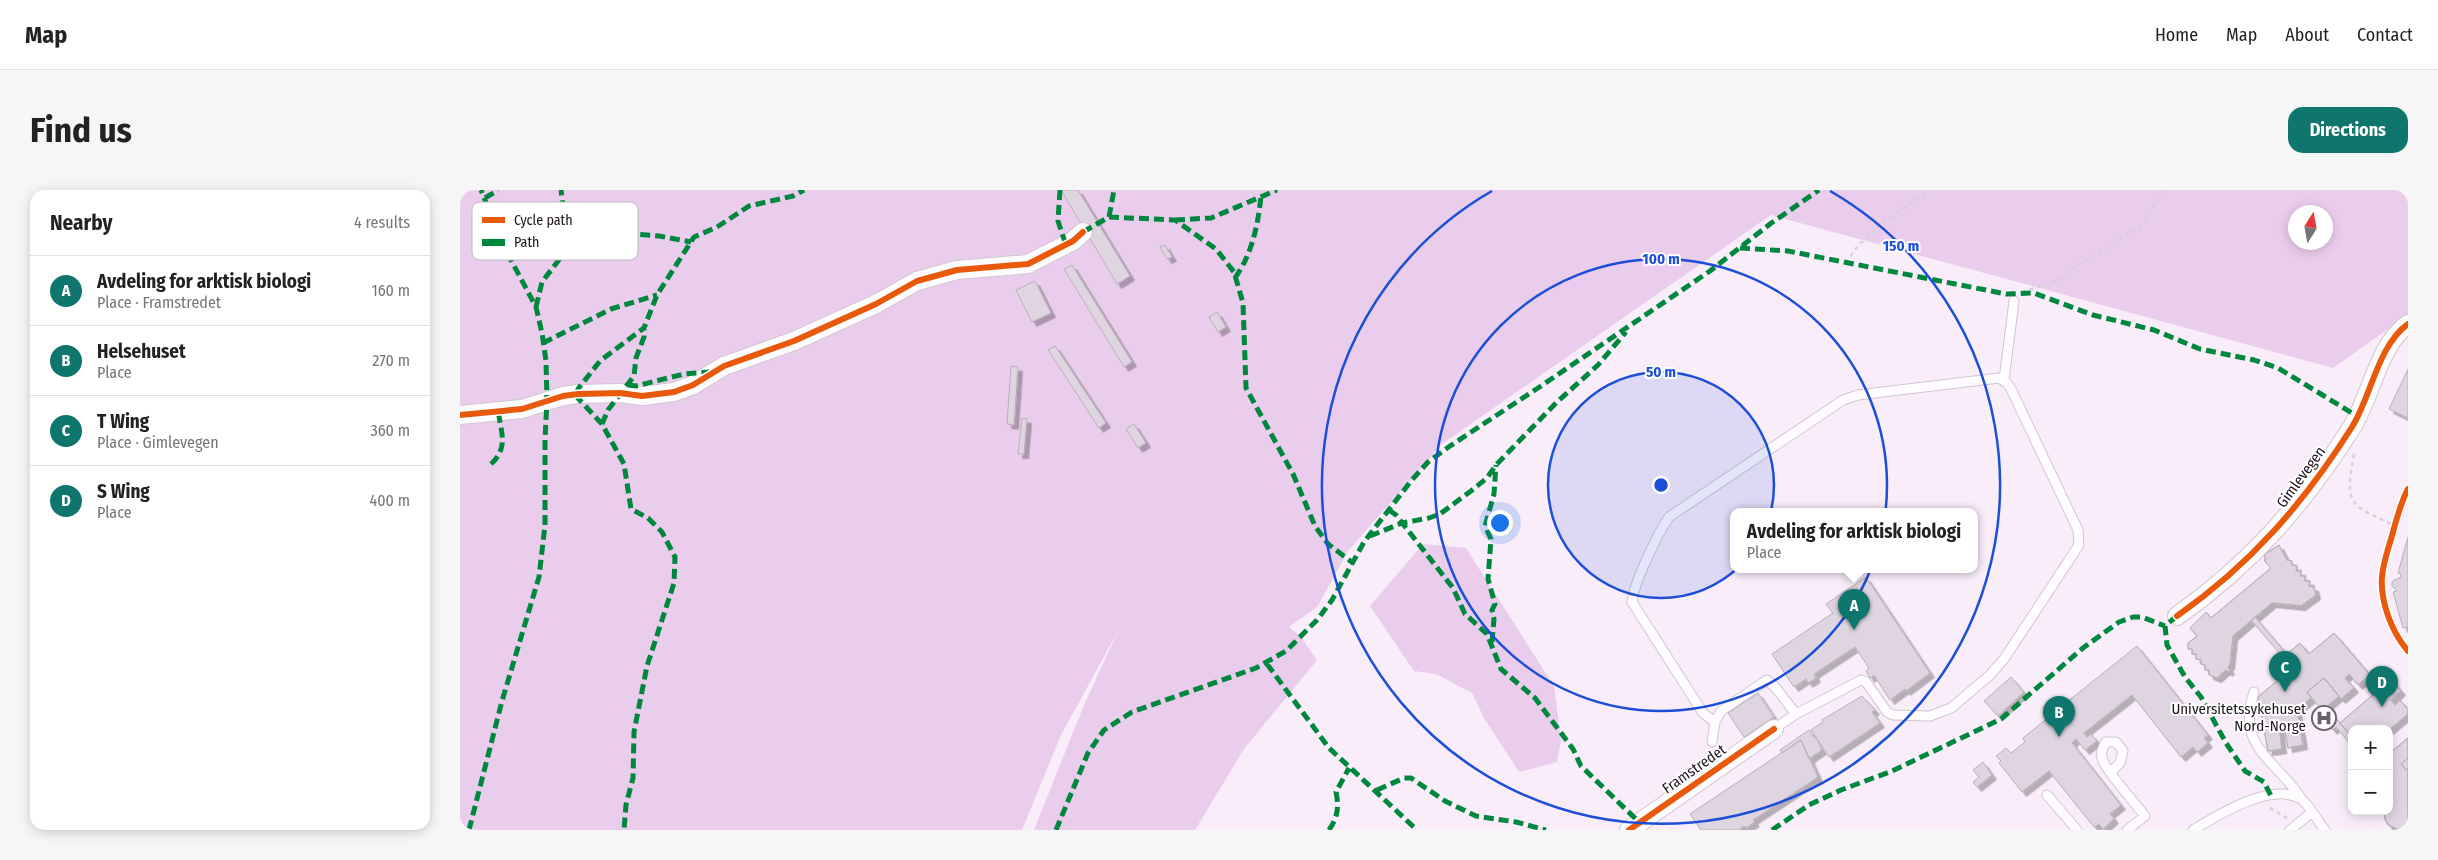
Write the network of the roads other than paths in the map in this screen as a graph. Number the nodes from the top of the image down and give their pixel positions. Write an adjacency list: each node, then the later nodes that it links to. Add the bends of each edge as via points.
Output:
1 (1083, 232): 5 (street, via 1074,242 1028,264 958,270 917,281 876,304 794,341 724,366 693,385 674,392 642,396 620,392 578,394 522,409)
2 (2014, 301): 4 (lane)
3 (2408, 324): 6 (street, Gimlevegen, via 2390,344 2353,425 2297,506 2262,546 2226,579)
4 (2004, 380): 8 (lane, via 2012,389 2078,530 2079,545 2067,565 1999,665 1951,708 1930,716 1893,715 1861,680); 9 (lane, via 1858,394 1843,400 1669,517 1632,602 1703,713)
5 (460, 416)
6 (2177, 616)
7 (2254, 692): 14 (lane, via 2250,723 2256,745 2291,782)
8 (1796, 714): 9 (lane, via 1767,680 1721,711); 10 (lane)
9 (1715, 722): 11 (lane)
10 (1774, 729): 17 (street, Framstredet)
11 (1712, 742)
12 (2111, 772): 19 (lane, via 2145,816)
13 (2047, 794): 18 (lane)
14 (2302, 800): 15 (lane); 20 (lane, via 2286,794 2236,804)
15 (2311, 813): 16 (lane); 21 (lane)
16 (2291, 828)
17 (1629, 830)
18 (2077, 830)
19 (2127, 830)
20 (2193, 830)
21 (2325, 830)

